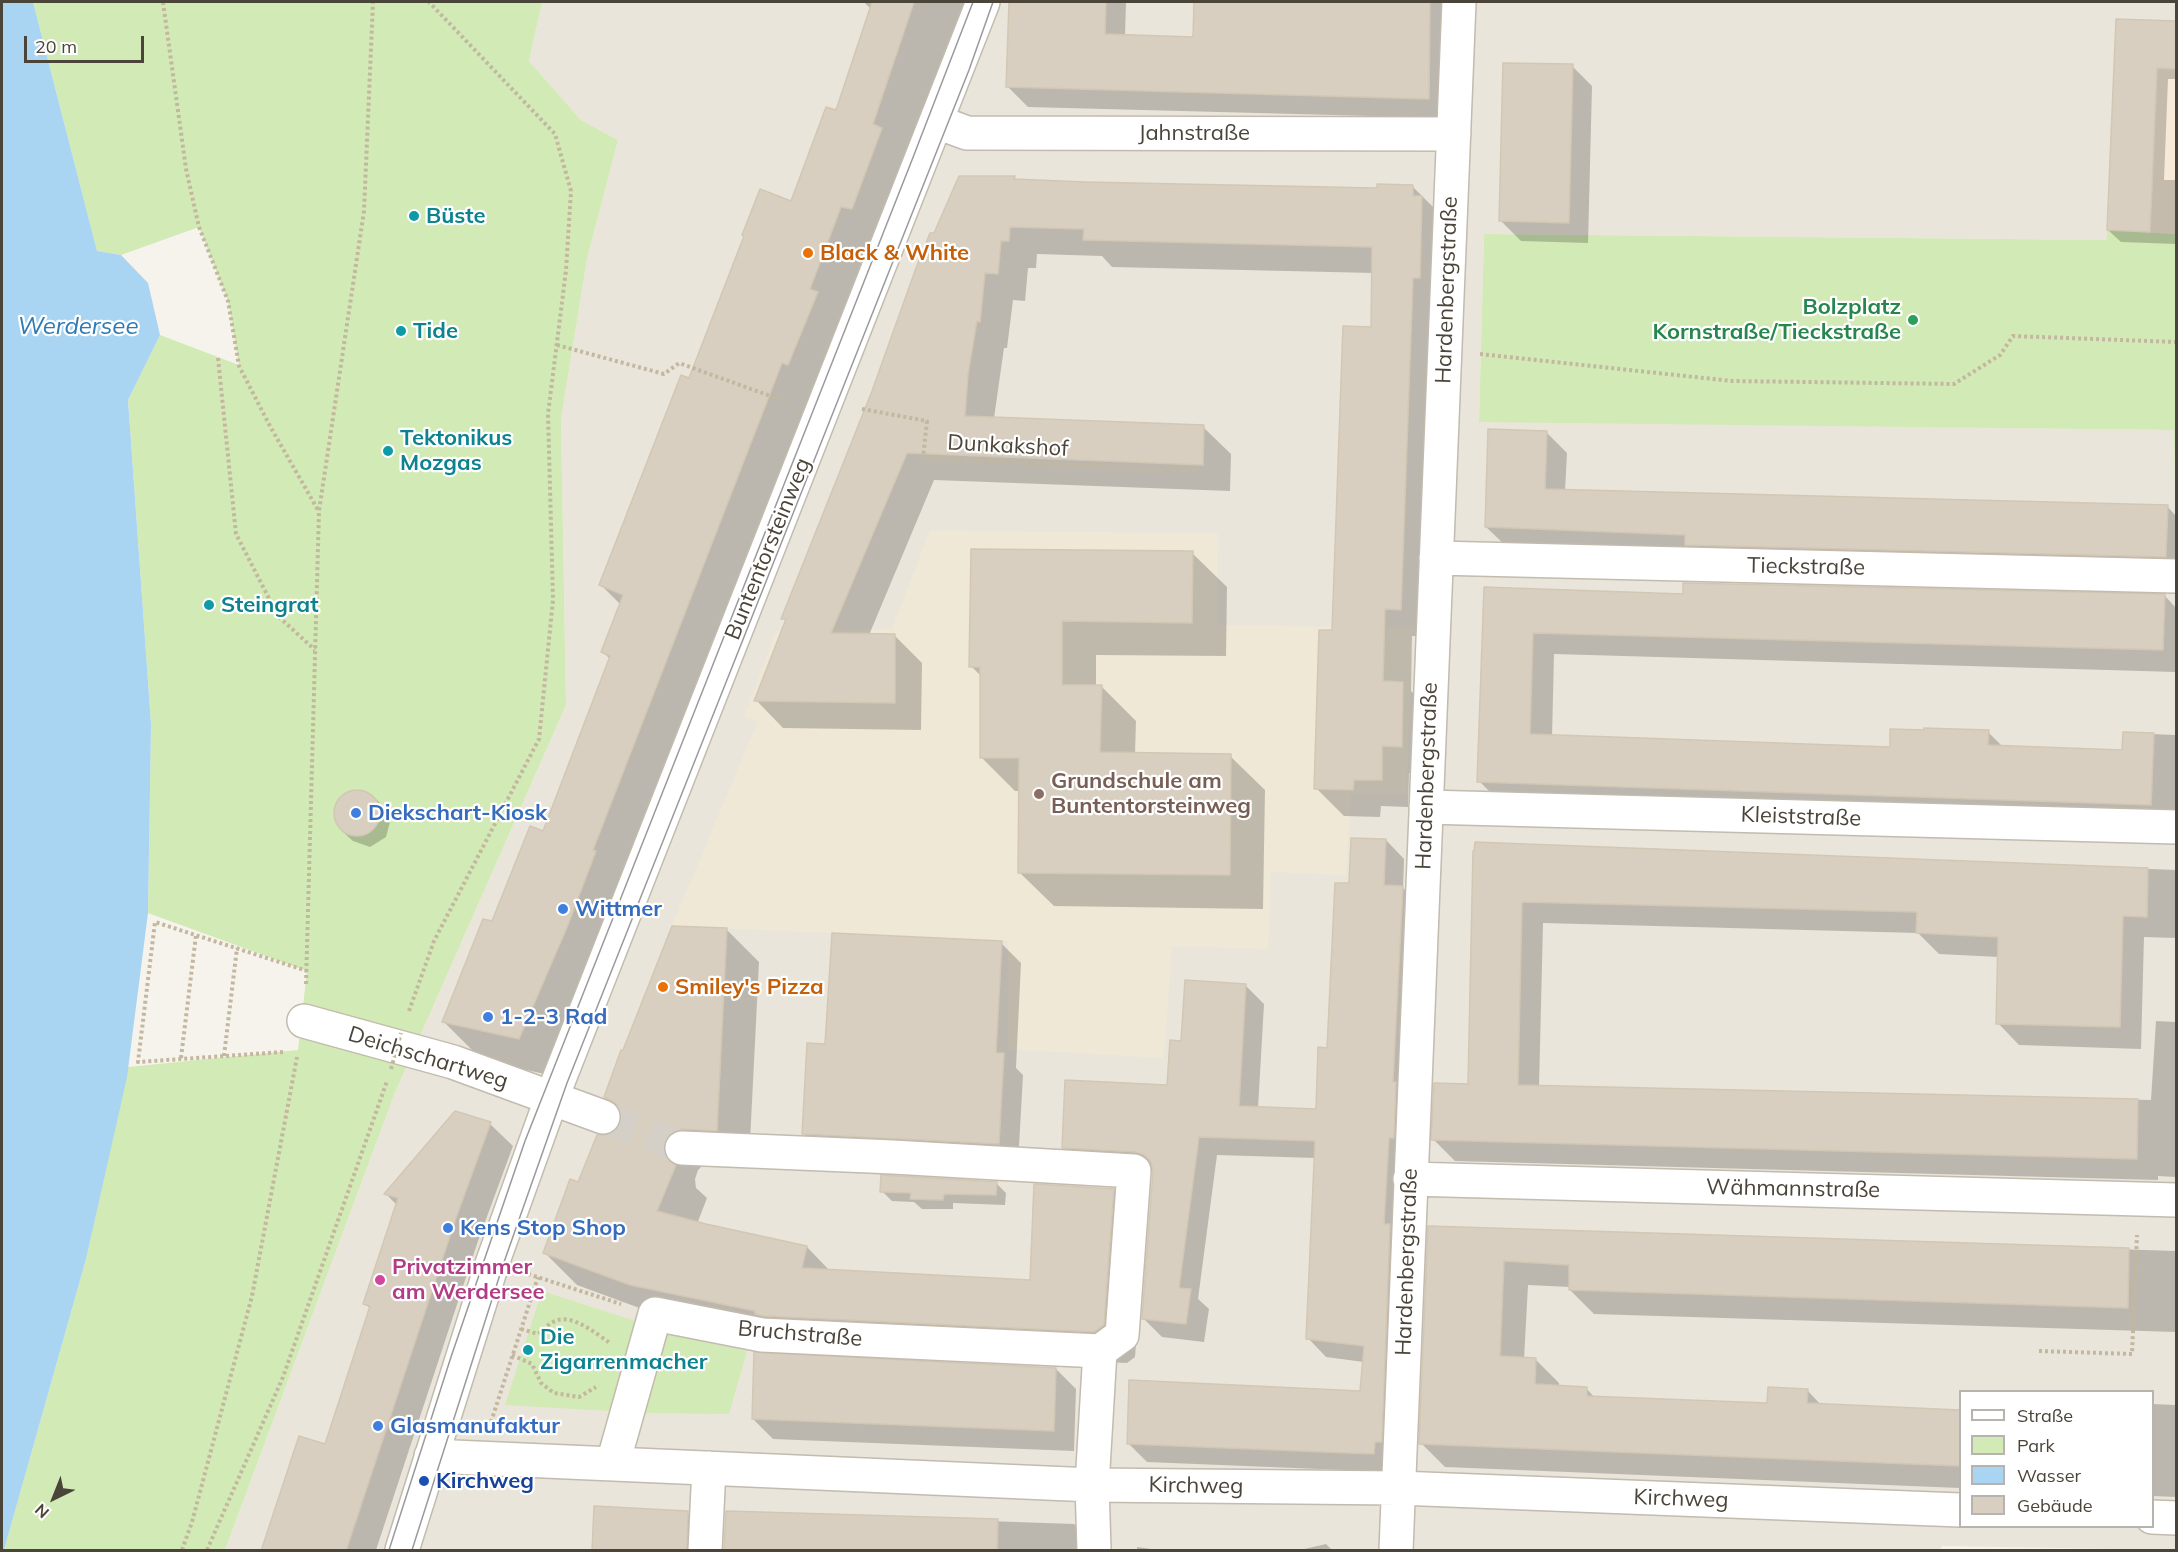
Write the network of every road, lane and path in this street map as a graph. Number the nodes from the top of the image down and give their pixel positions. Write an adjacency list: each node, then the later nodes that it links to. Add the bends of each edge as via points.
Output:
1 (163, 2): 14 (path, via 186,169 199,227 228,301 239,366)
2 (373, 2): 14 (path, via 363,211)
3 (429, 2): 9 (path, via 555,134 571,191)
4 (983, 2): 6 (street, Buntentorsteinweg)
5 (1459, 2): 7 (street, Hardenbergstraße)
6 (937, 122): 7 (street, Jahnstraße, via 968,133); 12 (street, Buntentorsteinweg)
7 (1454, 134): 10 (street, Hardenbergstraße)
8 (2176, 342): 10 (path, via 2013,336 2000,355 1954,384 1732,381 1489,354)
9 (556, 345): 12 (path, via 664,374 679,363); 23 (path, via 548,414 553,600 539,739 434,941)
10 (1445, 354): 15 (street, Hardenbergstraße)
11 (218, 358): 17 (path, via 236,534 278,616)
12 (824, 406): 13 (path, Dunkakshof, via 927,421 923,458); 28 (street, Buntentorsteinweg)
13 (1196, 471)
14 (319, 511): 17 (path)
15 (1436, 558): 16 (street, Tieckstraße); 18 (street, Hardenbergstraße)
16 (2176, 576)
17 (315, 650): 22 (path)
18 (1426, 807): 19 (street, Kleiststraße); 31 (street, Hardenbergstraße)
19 (2176, 827)
20 (196, 935): 21 (path); 27 (path); 27 (path, via 155,922 138,1062)
21 (237, 948): 22 (path); 26 (path)
22 (307, 971): 25 (path)
23 (408, 1013)
24 (404, 1023): 53 (path, bridge, via 283,1377)
25 (301, 1036): 26 (path); 28 (street, Deichschartweg, via 453,1062); 52 (path, via 252,1296)
26 (224, 1056): 27 (path)
27 (181, 1058)
28 (552, 1097): 29 (street); 34 (street, Buntentorsteinweg)
29 (603, 1117)
30 (682, 1148): 39 (street, via 1134,1172 1122,1335)
31 (1410, 1179): 32 (street, Wähmannstraße); 48 (street, Hardenbergstraße)
32 (2138, 1198): 33 (street, Wähmannstraße); 40 (path, via 2132,1354)
33 (2176, 1200)
34 (493, 1262): 35 (path); 43 (street, Buntentorsteinweg)
35 (538, 1277): 36 (path); 37 (path)
36 (655, 1314): 39 (street, Bruchstraße, via 762,1335); 45 (street)
37 (521, 1329): 38 (path, via 538,1334 564,1319 585,1326); 41 (path)
38 (615, 1347)
39 (1100, 1351): 47 (street)
40 (2040, 1351)
41 (512, 1355): 42 (path, via 532,1364 541,1383 554,1393 579,1397); 44 (path)
42 (599, 1385)
43 (431, 1456): 44 (street, Kirchweg); 54 (street, Buntentorsteinweg)
44 (479, 1458): 45 (street, Kirchweg)
45 (613, 1463): 46 (street, Kirchweg)
46 (709, 1468): 47 (street, Kirchweg); 55 (street)
47 (1092, 1485): 48 (street, Kirchweg); 56 (street)
48 (1398, 1488): 49 (street, Kirchweg); 57 (street, Hardenbergstraße)
49 (1959, 1509)
50 (2154, 1517): 51 (street)
51 (2176, 1518)
52 (182, 1551)
53 (207, 1551)
54 (402, 1551)
55 (705, 1551)
56 (1094, 1551)
57 (1396, 1551)

